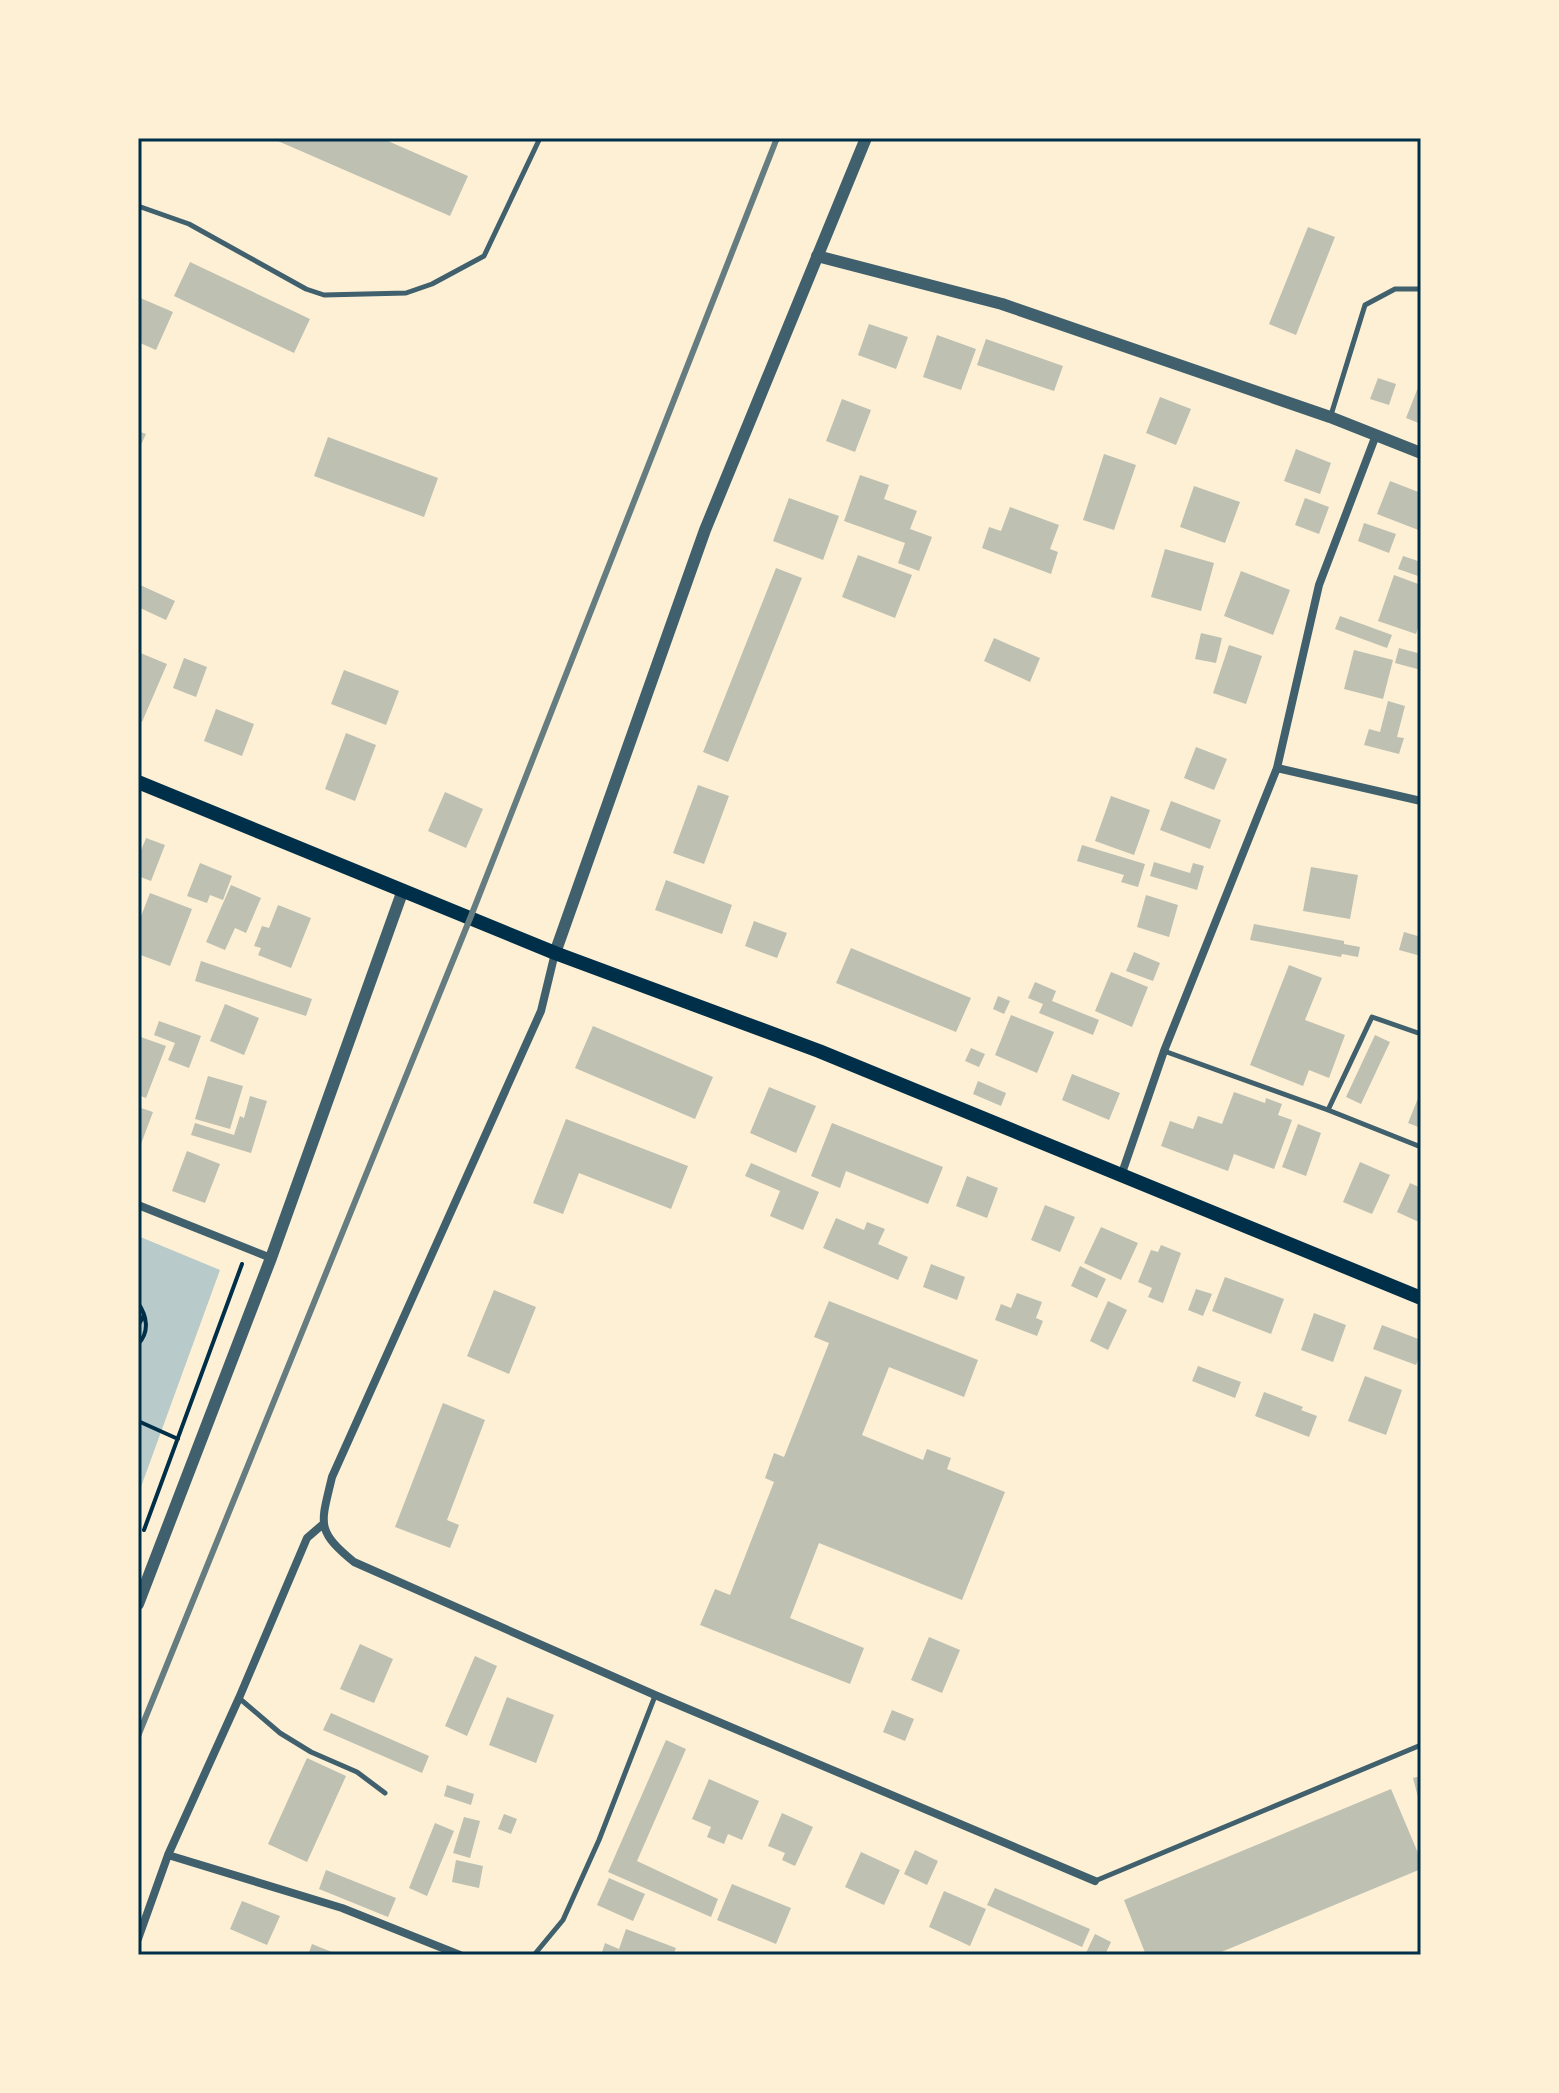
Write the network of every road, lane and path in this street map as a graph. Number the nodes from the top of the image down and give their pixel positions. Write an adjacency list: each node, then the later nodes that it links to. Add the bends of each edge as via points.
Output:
1 (540, 138): 3 (lane, via 484,256 406,293 324,295 189,224)
2 (866, 138): 4 (street)
3 (138, 206)
4 (817, 256): 6 (street, via 1002,304); 13 (street, via 705,530)
5 (1421, 289): 6 (lane, via 1395,289 1365,305)
6 (1330, 417): 7 (street)
7 (1376, 435): 8 (street); 9 (street, via 1319,585)
8 (1421, 453)
9 (1277, 768): 11 (street); 15 (street)
10 (138, 782): 12 (main road)
11 (1421, 801)
12 (403, 890): 13 (main road); 21 (street)
13 (555, 953): 18 (main road, via 819,1051); 29 (street, via 541,1011 332,1477)
14 (1421, 1034): 16 (lane, via 1372,1017)
15 (1164, 1051): 16 (lane); 18 (street)
16 (1328, 1110): 17 (lane)
17 (1421, 1147)
18 (1121, 1176): 22 (main road)
19 (138, 1205): 20 (street)
20 (248, 1249): 21 (street); 28 (path)
21 (271, 1258): 31 (street)
22 (1421, 1298)
23 (138, 1303): 24 (path)
24 (144, 1312): 25 (path); 26 (path, via 146,1329)
25 (138, 1326)
26 (138, 1344)
27 (138, 1421): 28 (path)
28 (178, 1439): 30 (path)
29 (322, 1525): 32 (street, via 332,1544 354,1562); 33 (street, via 307,1538)
30 (143, 1534)
31 (138, 1604)
32 (655, 1695): 37 (street); 40 (lane, via 563,1920)
33 (239, 1698): 35 (lane, via 280,1733 357,1772); 36 (street)
34 (1421, 1745): 37 (lane)
35 (385, 1793)
36 (168, 1855): 38 (street); 39 (street, via 342,1908)
37 (1095, 1881)
38 (138, 1939)
39 (460, 1955)
40 (534, 1955)

